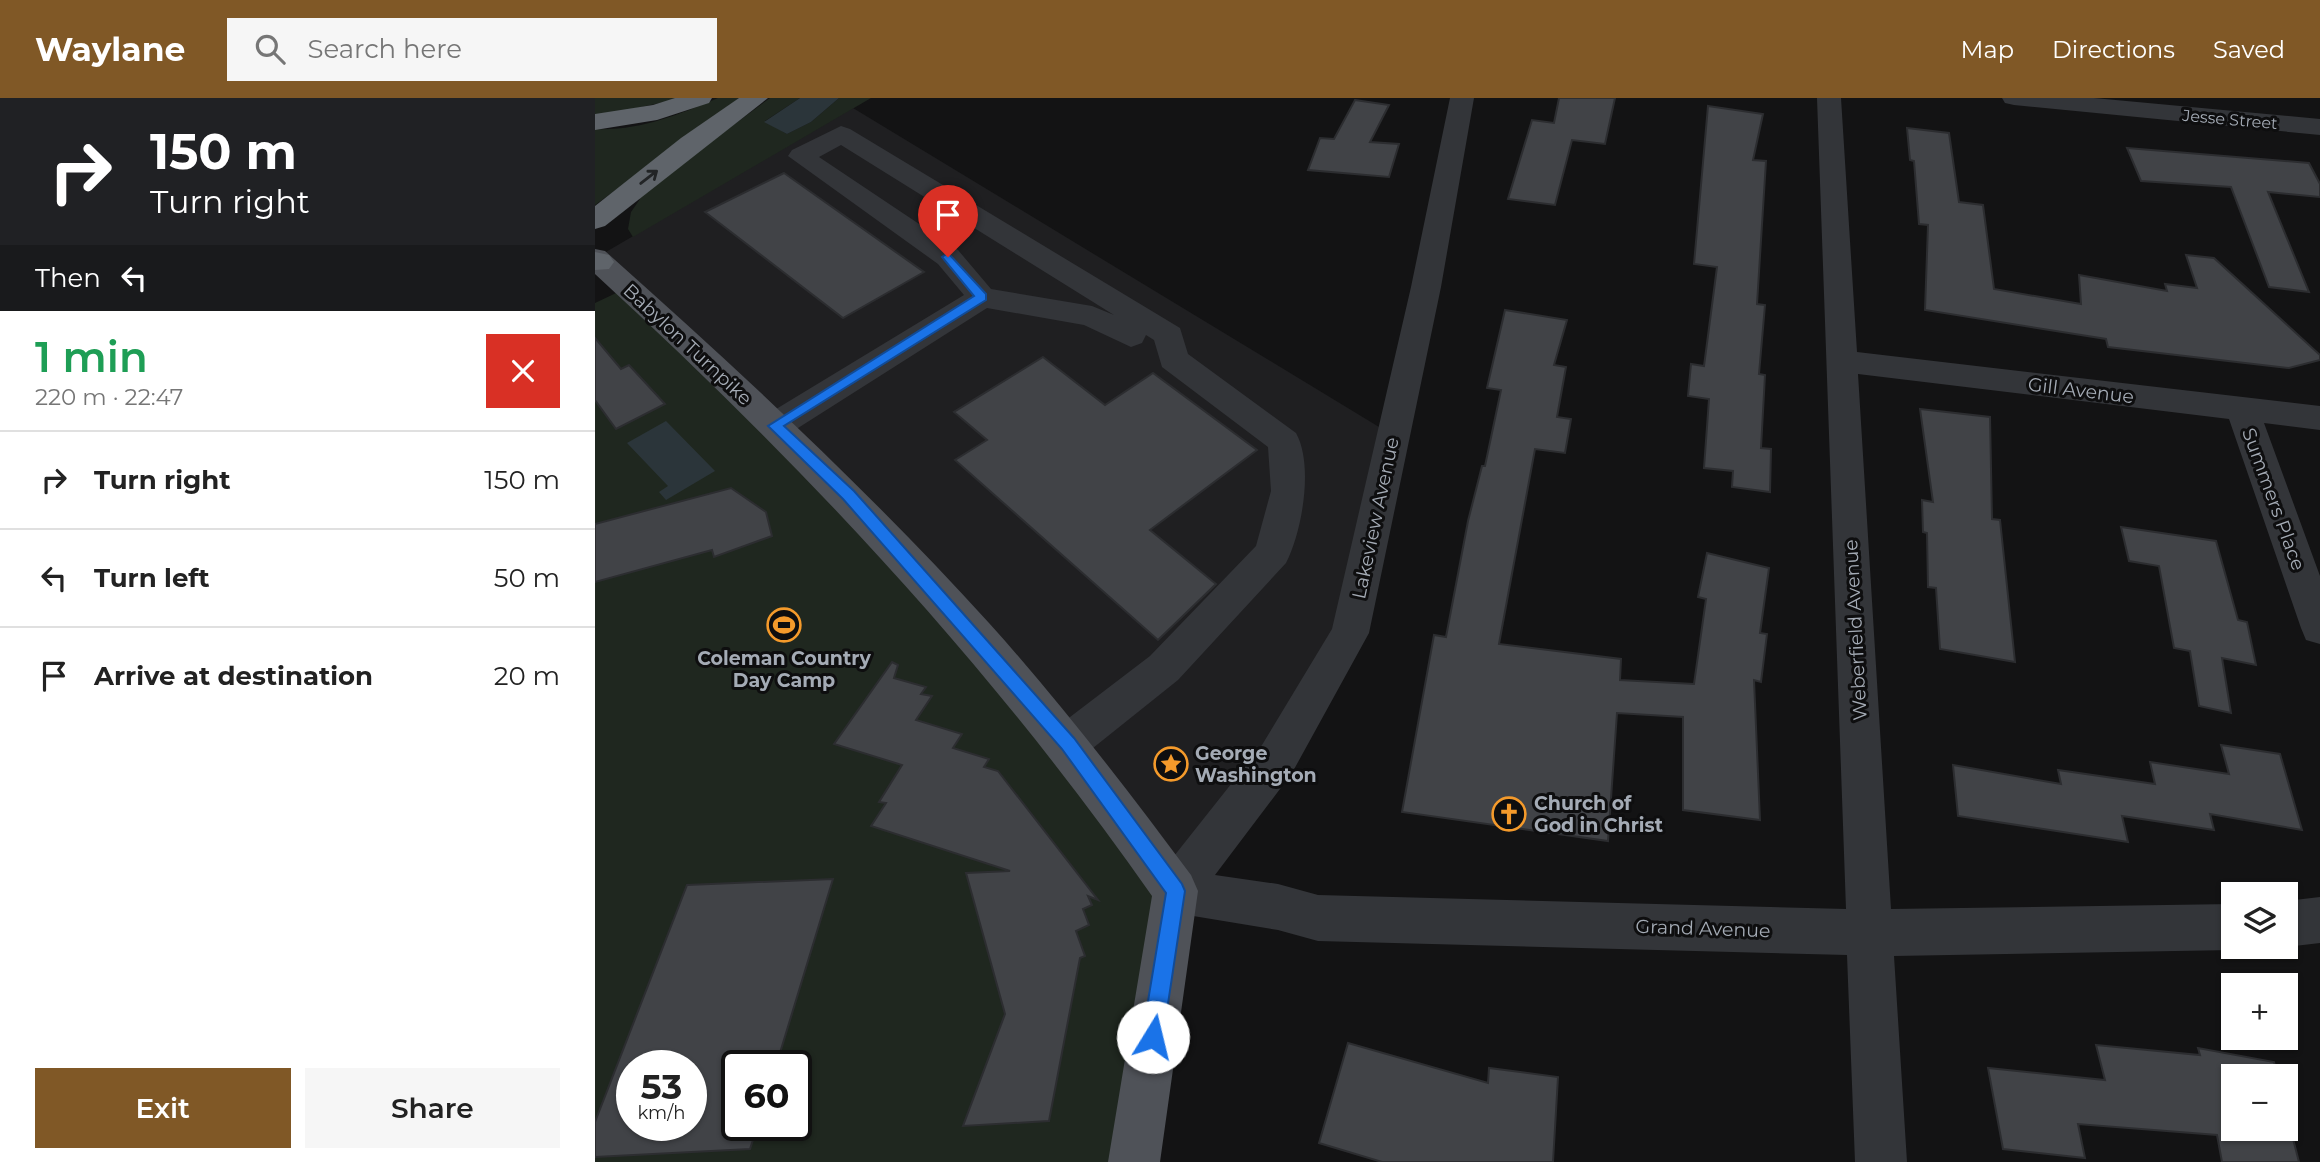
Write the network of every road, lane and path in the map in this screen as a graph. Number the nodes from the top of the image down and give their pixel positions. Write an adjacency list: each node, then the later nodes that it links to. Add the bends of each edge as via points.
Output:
1 (700, 98): 6 (highway, via 657,113)
2 (756, 98): 8 (highway, one-way to 2)
3 (1462, 98): 20 (street, Lakeview Avenue, via 1350,633 1277,759)
4 (1829, 98): 14 (street, Weberfield Avenue)
5 (2014, 98): 7 (street, Jesse Street)
6 (595, 122)
7 (2320, 127)
8 (595, 220)
9 (997, 227): 10 (street); 10 (street, via 841,134 801,156); 13 (street, via 1169,335)
10 (948, 257): 12 (street)
11 (597, 260): 17 (main road, Babylon Turnpike)
12 (982, 297): 13 (street, via 1092,316); 17 (street)
13 (1173, 359): 19 (street, via 1284,442 1288,491 1273,553 1164,668)
14 (1842, 361): 15 (street, Gill Avenue); 24 (street, Weberfield Avenue)
15 (2242, 409): 16 (street, Gill Avenue); 18 (street, Summers Place)
16 (2320, 418)
17 (775, 426): 19 (main road, Babylon Turnpike, via 848,495)
18 (2320, 628)
19 (1068, 743): 20 (main road, Babylon Turnpike)
20 (1175, 891): 24 (street, Grand Avenue, via 1318,918); 25 (main road)
21 (2320, 920): 22 (street)
22 (2298, 923)
23 (2221, 927): 24 (street, Grand Avenue, via 2089,933)
24 (1869, 933): 26 (street, Weberfield Avenue)
25 (1134, 1162)
26 (1881, 1162)

